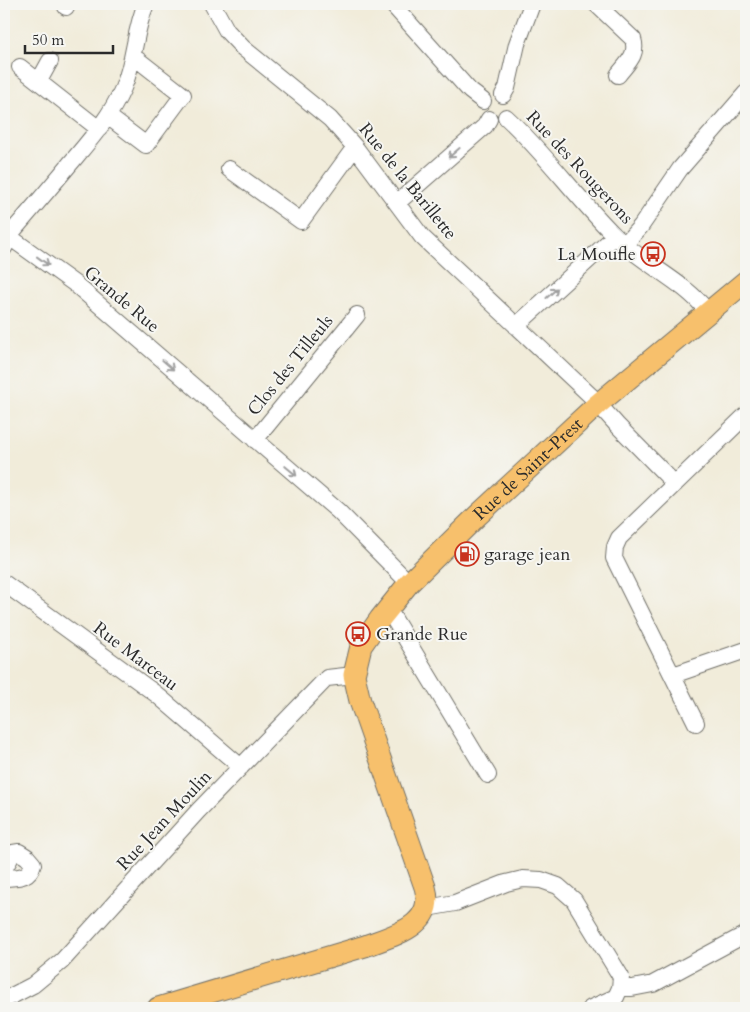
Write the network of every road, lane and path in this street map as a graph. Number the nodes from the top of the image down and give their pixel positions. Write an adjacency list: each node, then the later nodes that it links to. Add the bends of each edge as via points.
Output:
1 (143, 4): 6 (street)
2 (212, 4): 17 (street, Rue de la Barillette, via 227,31 243,48 330,118)
3 (392, 4): 13 (street, via 470,91)
4 (532, 4): 12 (street)
5 (596, 4): 9 (street, via 633,39 636,46)
6 (133, 56): 16 (street, via 124,86); 16 (street, via 183,95 146,145)
7 (50, 61): 10 (street)
8 (20, 67): 10 (street)
9 (618, 75)
10 (40, 82): 16 (street)
11 (746, 93): 21 (street, Rue des Rougerons, via 680,169 641,226)
12 (503, 95): 13 (street, via 491,94); 14 (street, via 510,103)
13 (483, 101): 15 (street, via 483,113)
14 (506, 117): 15 (street, via 498,121); 21 (street, Rue des Rougerons)
15 (489, 119): 19 (street, one-way to 19, via 485,126)
16 (104, 123): 20 (street)
17 (355, 147): 18 (street, via 301,221); 19 (street, Rue de la Barillette)
18 (229, 169)
19 (397, 202): 25 (street, Rue de la Barillette, via 422,237)
20 (6, 239): 28 (street, Grande Rue, one-way to 28, via 74,284)
21 (620, 240): 23 (street, Rue des Rougerons); 25 (street, one-way to 21)
22 (746, 281): 23 (main road, Rue de Saint-Prest)
23 (708, 312): 26 (main road, Rue de Saint-Prest)
24 (357, 315): 28 (street, Clos des Tilleuls)
25 (516, 326): 26 (street, Rue de la Barillette)
26 (598, 404): 29 (street, Rue de la Barillette); 31 (main road, Rue de Saint-Prest)
27 (746, 415): 29 (street)
28 (255, 440): 31 (street, Grande Rue, one-way to 31, via 338,511)
29 (678, 481): 35 (street, via 619,538 614,558)
30 (4, 583): 37 (street, Rue Marceau, via 156,694)
31 (409, 584): 32 (main road, Rue de Saint-Prest)
32 (388, 609): 34 (main road, Rue de Saint-Prest, via 361,646); 38 (street)
33 (746, 650): 35 (street)
34 (354, 675): 37 (street, Rue Jean Moulin, via 327,678); 41 (main road, Rue de Saint-Prest, via 428,895)
35 (673, 675): 36 (street)
36 (696, 722)
37 (241, 767): 44 (street, Rue Jean Moulin, via 62,961 33,985)
38 (488, 775)
39 (4, 869): 40 (street, via 13,853 19,852 33,864 26,876)
40 (4, 878)
41 (427, 908): 43 (street, via 455,903 522,879 541,880 558,886 579,907 621,977); 45 (main road, via 410,927 394,936)
42 (746, 934): 43 (street, via 653,984)
43 (620, 988): 46 (street, via 616,997)
44 (4, 1000)
45 (168, 1007)
46 (591, 1008)

